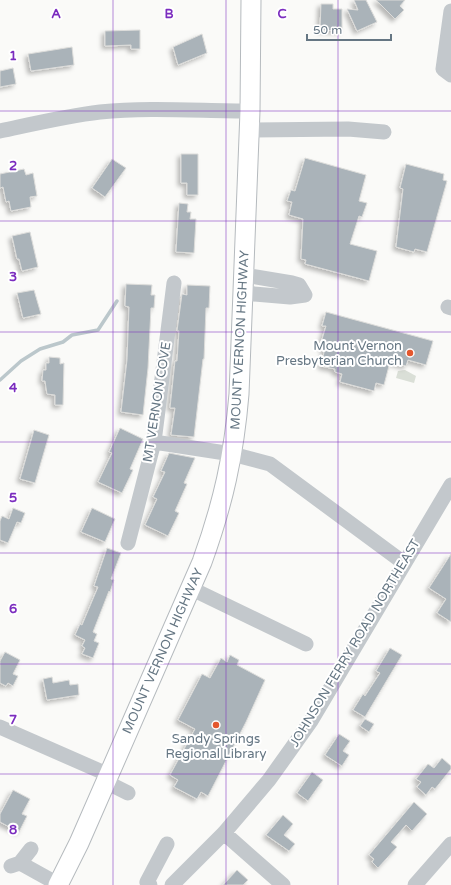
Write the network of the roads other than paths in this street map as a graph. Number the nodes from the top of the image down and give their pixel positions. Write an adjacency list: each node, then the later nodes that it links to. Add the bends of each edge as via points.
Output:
1 (251, 0): 4 (main road, MOUNT VERNON HIGHWAY)
2 (450, 18): 3 (street, via 442,69)
3 (451, 74)
4 (250, 111): 5 (main road, MOUNT VERNON HIGHWAY); 6 (street, via 99,112)
5 (249, 130): 7 (street, via 348,129); 10 (main road, MOUNT VERNON HIGHWAY, via 239,394)
6 (0, 131)
7 (384, 132)
8 (174, 283): 9 (street, MT VERNON COVE)
9 (154, 442): 10 (street); 12 (street, MT VERNON COVE)
10 (232, 454): 13 (street, via 270,464); 14 (main road, MOUNT VERNON HIGHWAY, via 216,522)
11 (451, 484): 13 (street, JOHNSON FERRY ROAD NORTHEAST)
12 (128, 543)
13 (404, 564): 19 (street, JOHNSON FERRY ROAD NORTHEAST, via 311,721 269,780)
14 (190, 588): 15 (street); 17 (main road, MOUNT VERNON HIGHWAY)
15 (306, 644)
16 (0, 727): 17 (street)
17 (107, 778): 18 (street); 23 (main road, MOUNT VERNON HIGHWAY)
18 (128, 793)
19 (224, 833): 25 (street, JOHNSON FERRY ROAD NORTHEAST); 26 (street)
20 (167, 844): 24 (street, via 147,882)
21 (451, 844): 27 (street)
22 (31, 849): 23 (street, via 16,865)
23 (58, 884)
24 (150, 885)
25 (172, 885)
26 (283, 885)
27 (415, 885)

